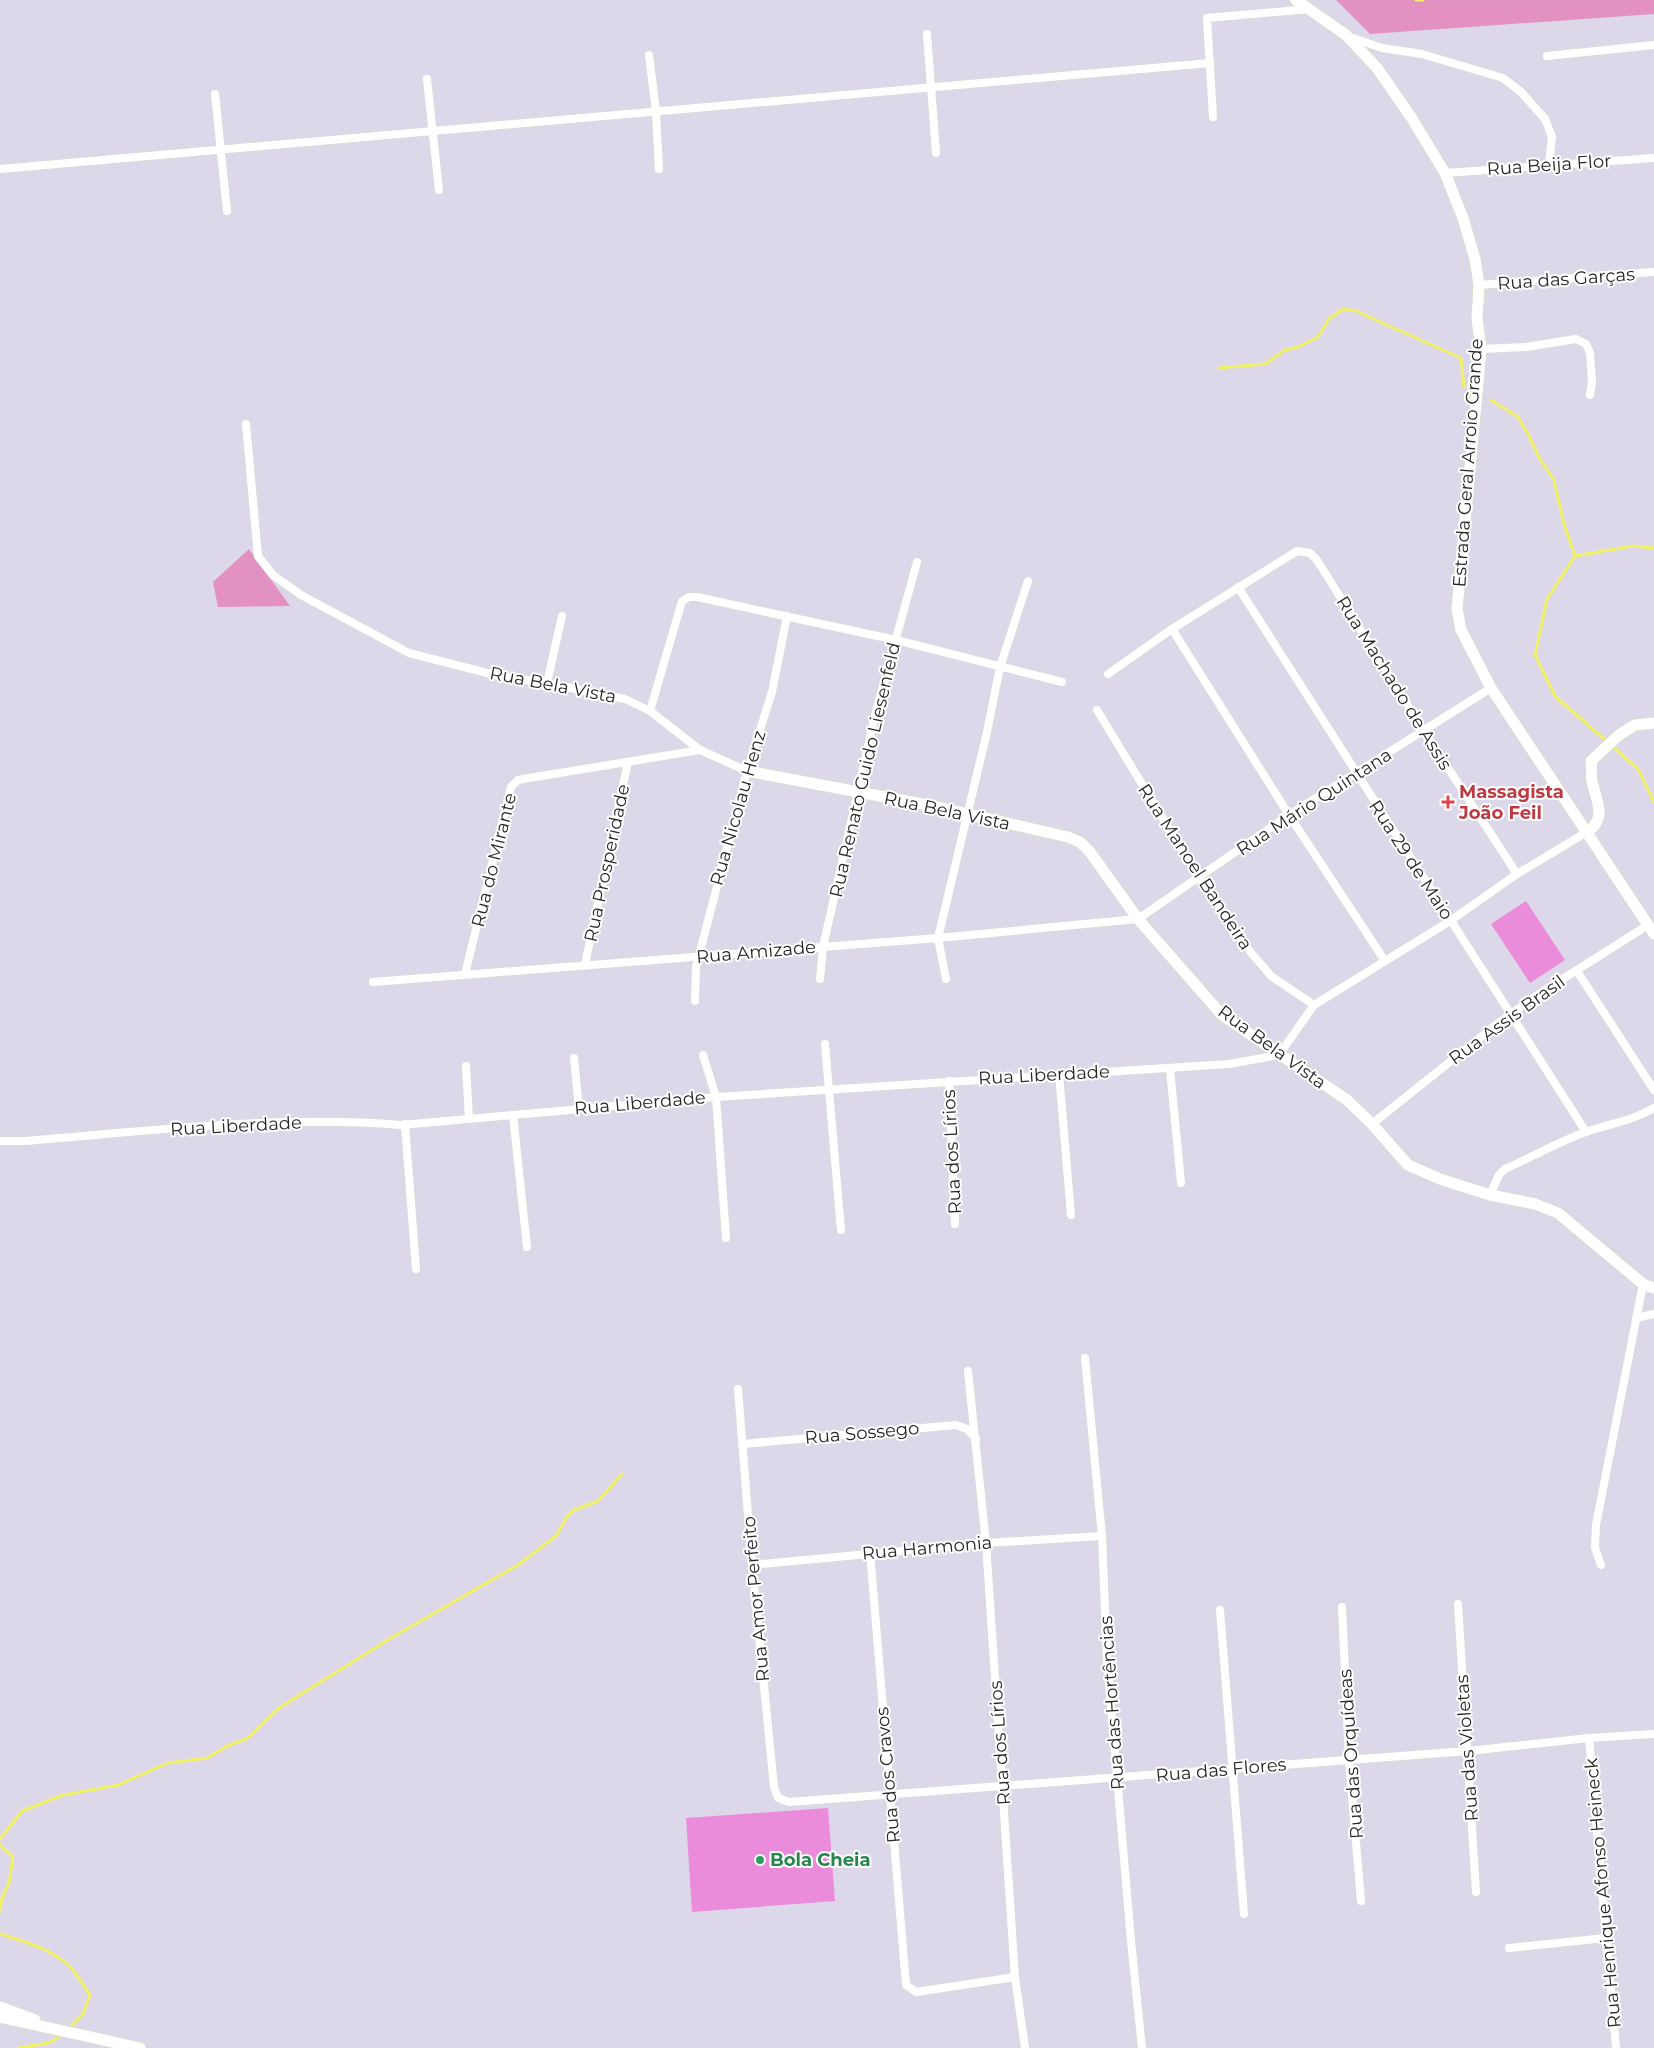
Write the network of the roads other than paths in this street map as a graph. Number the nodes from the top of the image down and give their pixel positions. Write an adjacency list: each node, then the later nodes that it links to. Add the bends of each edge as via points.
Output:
1 (1296, 0): 2 (main road, Estrada Geral Arroio Grande)
2 (1309, 9): 4 (main road, Estrada Geral Arroio Grande); 8 (street, via 1207,18)
3 (928, 34): 10 (street)
4 (1346, 35): 18 (street, via 1382,48 1422,54 1503,78 1521,92 1545,119 1552,137); 21 (main road, Estrada Geral Arroio Grande, via 1377,68)
5 (1654, 46): 7 (street)
6 (649, 55): 12 (street)
7 (1548, 56)
8 (1210, 63): 10 (street); 13 (street)
9 (426, 79): 14 (street)
10 (931, 88): 12 (street); 16 (street)
11 (215, 94): 15 (street)
12 (656, 112): 14 (street); 20 (street)
13 (1214, 117)
14 (433, 131): 15 (street); 22 (street)
15 (220, 150): 19 (street); 23 (street)
16 (936, 153)
17 (1654, 158): 18 (street, Rua Beija Flor)
18 (1549, 165): 21 (street, Rua Beija Flor)
19 (0, 169)
20 (659, 169)
21 (1445, 173): 25 (main road, Estrada Geral Arroio Grande, via 1463,218)
22 (439, 190)
23 (227, 211)
24 (1654, 272): 25 (street, Rua das Garças)
25 (1479, 285): 26 (main road, Estrada Geral Arroio Grande, via 1477,319)
26 (1481, 349): 27 (street, via 1526,347 1576,339 1586,344 1590,353); 40 (main road, Estrada Geral Arroio Grande, via 1457,609 1461,630)
27 (1590, 394)
28 (246, 424): 39 (street, Rua Bela Vista, via 258,556 273,575 301,594 409,653 499,676)
29 (917, 562): 35 (street, Rua Renato Guido Liesenfeld)
30 (1028, 582): 36 (street)
31 (1238, 587): 34 (street); 44 (street, Rua Machado de Assis, via 1297,551 1310,553); 48 (street, Rua 29 de Maio)
32 (562, 616): 39 (street)
33 (787, 616): 35 (street); 42 (street, via 697,597 682,601); 47 (street, Rua Nicolau Henz, via 772,692)
34 (1172, 629): 37 (street); 51 (street)
35 (896, 640): 36 (street); 49 (street, Rua Renato Guido Liesenfeld, via 875,715)
36 (1000, 667): 38 (street); 50 (street)
37 (1108, 674)
38 (1062, 682)
39 (547, 683): 42 (street, Rua Bela Vista, via 625,699)
40 (1491, 688): 44 (street, Rua Mário Quintana); 52 (main road, Estrada Geral Arroio Grande)
41 (1097, 710): 54 (street, Rua Manoel Bandeira)
42 (650, 711): 45 (street, Rua Bela Vista)
43 (1654, 723): 52 (main road, via 1635,725 1591,761 1600,819)
44 (1424, 732): 48 (street, Rua Mário Quintana); 53 (street, Rua Machado de Assis)
45 (700, 750): 46 (street, Rua do Mirante); 47 (street, Rua Bela Vista)
46 (628, 762): 62 (street, Rua Prosperidade); 64 (street, Rua do Mirante, via 518,780 511,787)
47 (747, 771): 49 (main road, Rua Bela Vista); 60 (street, Rua Nicolau Henz)
48 (1355, 772): 51 (street, Rua Mário Quintana); 56 (street, Rua 29 de Maio)
49 (859, 792): 50 (main road, Rua Bela Vista); 59 (street, Rua Renato Guido Liesenfeld)
50 (968, 814): 55 (main road, Rua Bela Vista, via 1080,842); 58 (street)
51 (1289, 815): 54 (street, Rua Mário Quintana); 61 (street)
52 (1587, 832): 53 (street); 57 (main road, Estrada Geral Arroio Grande)
53 (1517, 874): 56 (street)
54 (1199, 878): 55 (street, Rua Mário Quintana); 69 (street, Rua Manoel Bandeira, via 1248,949 1271,976)
55 (1138, 919): 58 (street, Rua Amizade); 72 (main road, Rua Bela Vista, via 1222,1015)
56 (1450, 921): 61 (street); 70 (street, Rua 29 de Maio)
57 (1651, 930): 63 (street, Rua Assis Brasil)
58 (938, 938): 59 (street, Rua Amizade); 65 (street)
59 (823, 947): 60 (street, Rua Amizade); 66 (street, Rua Renato Guido Liesenfeld)
60 (699, 957): 62 (street, Rua Amizade); 68 (street, Rua Nicolau Henz)
61 (1385, 961): 69 (street)
62 (585, 964): 64 (street, Rua Amizade)
63 (1577, 971): 70 (street, Rua Assis Brasil); 80 (street)
64 (465, 974): 67 (street, Rua Amizade)
65 (946, 978)
66 (820, 979)
67 (373, 982)
68 (695, 1001)
69 (1314, 1005): 72 (street)
70 (1511, 1014): 87 (street, Rua Assis Brasil); 88 (street, Rua 29 de Maio)
71 (825, 1044): 79 (street)
72 (1280, 1055): 76 (street, Rua Liberdade); 87 (main road, Rua Bela Vista, via 1347,1100)
73 (704, 1056): 81 (street)
74 (574, 1058): 83 (street)
75 (466, 1066): 85 (street)
76 (1170, 1069): 77 (street, Rua Liberdade); 90 (street)
77 (1059, 1074): 78 (street, Rua Liberdade); 92 (street)
78 (949, 1081): 79 (street, Rua Liberdade); 93 (street, Rua dos Lírios)
79 (829, 1088): 81 (street, Rua Liberdade); 94 (street)
80 (1654, 1090)
81 (716, 1096): 83 (street, Rua Liberdade); 95 (street)
82 (1654, 1108): 88 (street, via 1622,1123)
83 (579, 1109): 84 (street, Rua Liberdade)
84 (513, 1115): 85 (street, Rua Liberdade); 96 (street)
85 (469, 1119): 86 (street, Rua Liberdade)
86 (405, 1124): 89 (street, Rua Liberdade, via 265,1122); 97 (street)
87 (1372, 1124): 91 (main road, Rua Bela Vista, via 1408,1166)
88 (1586, 1132): 91 (street, via 1505,1169)
89 (0, 1141)
90 (1181, 1183)
91 (1490, 1195): 98 (main road, Rua Bela Vista, via 1535,1204 1558,1213)
92 (1071, 1215)
93 (955, 1224)
94 (841, 1230)
95 (726, 1238)
96 (527, 1247)
97 (416, 1269)
98 (1649, 1286): 100 (street)
99 (1654, 1314): 100 (street)
100 (1636, 1318): 110 (street, via 1596,1526 1595,1548)
101 (1085, 1358): 106 (street, Rua das Hortências)
102 (968, 1370): 104 (street, Rua dos Lírios)
103 (738, 1389): 105 (street, Rua Amor Perfeito)
104 (976, 1439): 105 (street, Rua Sossego, via 967,1429 956,1425); 107 (street, Rua dos Lírios)
105 (743, 1444): 109 (street, Rua Amor Perfeito)
106 (1102, 1536): 107 (street, Rua Harmonia); 119 (street, Rua das Hortências, via 1107,1659)
107 (986, 1543): 108 (street, Rua Harmonia); 120 (street, Rua dos Lírios)
108 (870, 1552): 109 (street, Rua Harmonia); 121 (street, Rua dos Cravos)
109 (752, 1564): 122 (street, Rua Amor Perfeito, via 774,1787 778,1798)
110 (1602, 1565)
111 (1458, 1604): 116 (street, Rua das Violetas)
112 (1342, 1607): 117 (street, Rua das Orquídeas)
113 (1220, 1610): 118 (street)
114 (1654, 1734): 115 (street, Rua das Flores)
115 (1589, 1738): 116 (street, Rua das Flores); 126 (street, Rua Henrique Afonso Heineck)
116 (1468, 1751): 117 (street, Rua das Flores); 123 (street, Rua das Violetas)
117 (1349, 1760): 118 (street, Rua das Flores); 124 (street, Rua das Orquídeas)
118 (1232, 1769): 119 (street, Rua das Flores); 125 (street)
119 (1118, 1779): 120 (street, Rua das Flores); 134 (street, Rua das Hortências)
120 (1002, 1787): 121 (street, Rua das Flores); 128 (street, Rua dos Lírios)
121 (889, 1795): 122 (street, Rua das Flores); 128 (street, Rua dos Cravos, via 906,1985 916,1992)
122 (788, 1802)
123 (1476, 1892)
124 (1361, 1902)
125 (1244, 1914)
126 (1606, 1938): 127 (street); 135 (street, Rua Henrique Afonso Heineck)
127 (1510, 1948)
128 (1015, 1977): 133 (street, Rua dos Lírios)
129 (0, 2007): 131 (main road)
130 (0, 2017): 131 (main road)
131 (55, 2028): 132 (main road)
132 (140, 2048)
133 (1025, 2048)
134 (1142, 2048)
135 (1616, 2048)

